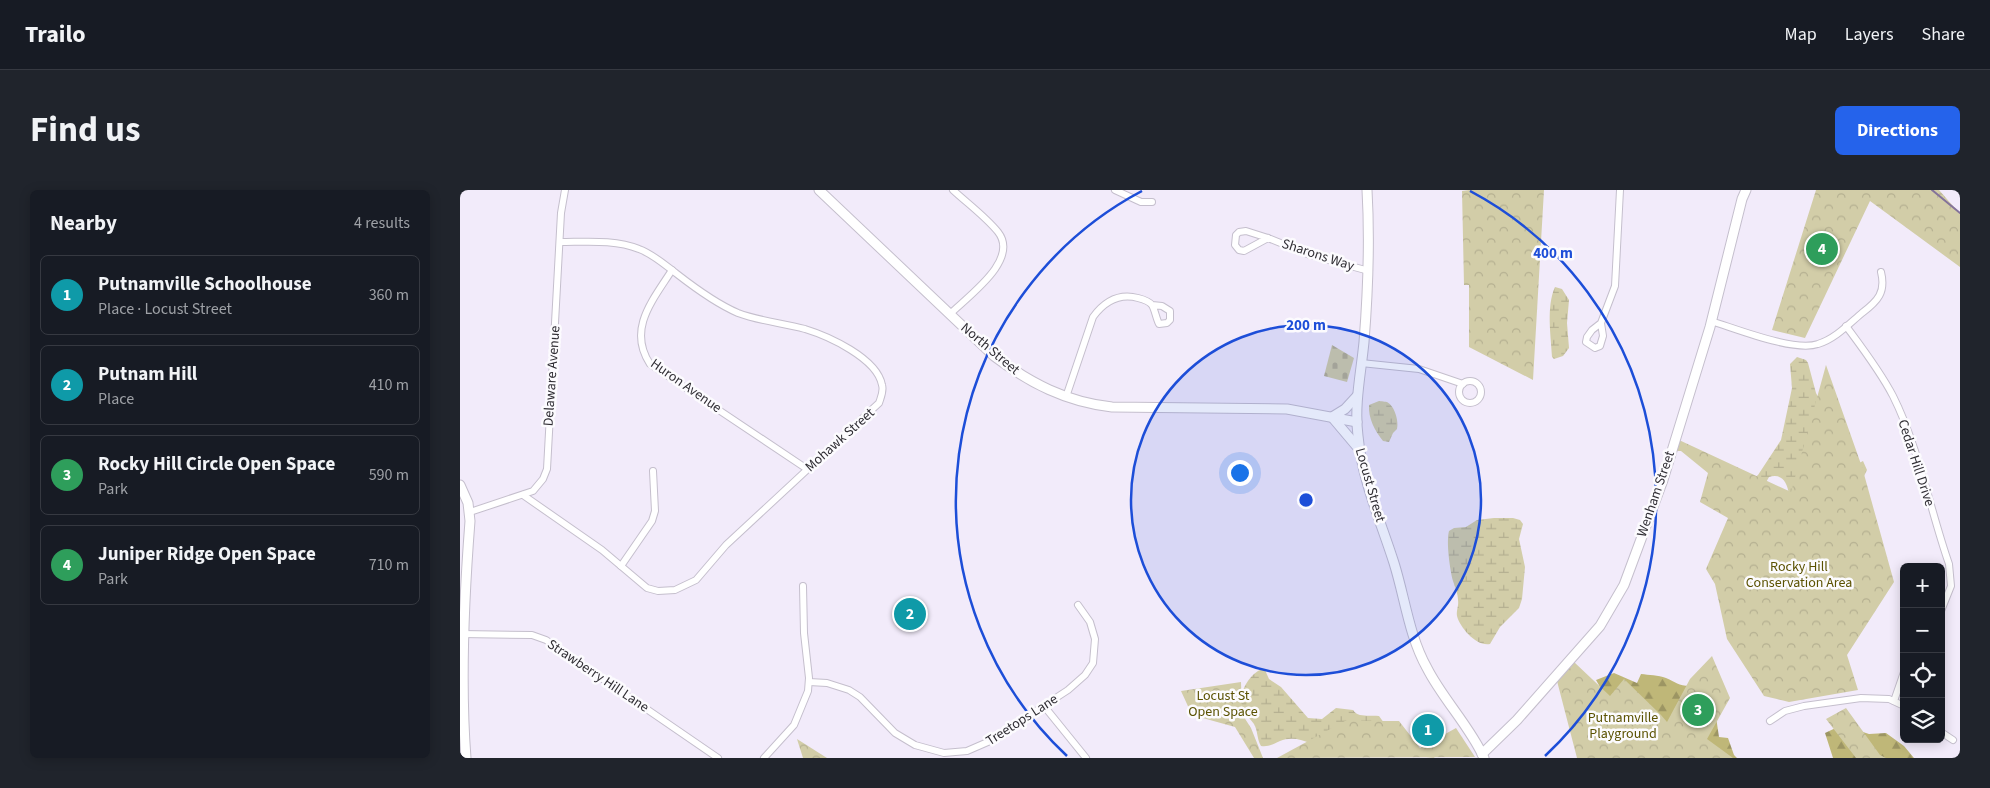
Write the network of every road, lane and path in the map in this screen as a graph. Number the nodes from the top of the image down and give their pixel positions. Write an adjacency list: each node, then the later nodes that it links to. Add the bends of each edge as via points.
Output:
1 (565, 190): 10 (street, Delaware Avenue)
2 (819, 190): 15 (main road, North Street)
3 (953, 190): 15 (street, via 998,232 1003,251 997,268)
4 (1115, 190): 8 (street, via 1141,202)
5 (1367, 190): 12 (main road, Locust Street)
6 (1620, 190): 17 (street, via 1615,286)
7 (1746, 190): 16 (main road, Wenham Street)
8 (1152, 202)
9 (1268, 238): 9 (street, Sharons Way, via 1243,231 1234,240 1237,248 1244,251); 12 (street, Sharons Way)
10 (560, 242): 11 (street, Mohawk Street, via 623,244 640,249); 29 (street, Delaware Avenue, via 547,469 538,486)
11 (672, 270): 26 (street, Huron Avenue, via 642,323 641,345 650,364); 26 (street, Mohawk Street, via 737,312 833,340 857,354 880,376 883,394 879,403)
12 (1369, 272): 19 (main road, Locust Street)
13 (1881, 272): 18 (street, via 1884,285 1881,294)
14 (1152, 305): 22 (street, via 1124,296 1099,309 1093,317)
15 (950, 314): 22 (main road, North Street, via 1019,375)
16 (1711, 321): 18 (street, via 1802,346 1819,344); 44 (main road, Wenham Street, via 1663,480 1624,585 1600,626)
17 (1600, 324)
18 (1846, 326): 34 (street, Cedar Hill Drive, via 1874,363 1905,426 1948,564 1951,586)
19 (1361, 363): 20 (street, via 1419,369); 21 (main road, Locust Street)
20 (1463, 384)
21 (1357, 396): 23 (main road); 24 (main road, Locust Street)
22 (1066, 397): 23 (main road, North Street, via 1112,407 1287,409)
23 (1332, 417): 24 (main road, North Street); 25 (main road)
24 (1356, 422): 25 (main road, Locust Street)
25 (1360, 450): 44 (main road, Locust Street, via 1365,476 1419,651 1427,669)
26 (807, 469): 31 (street, Mohawk Street, via 687,586 667,591 647,588)
27 (653, 471): 31 (street, via 655,511 652,521)
28 (460, 485): 30 (main road)
29 (523, 495): 30 (street, Delaware Avenue); 31 (street, Mohawk Street)
30 (470, 512): 35 (main road)
31 (621, 566)
32 (803, 586): 36 (street)
33 (1078, 605): 40 (street, Treetops Lane, via 1094,630 1092,663 1075,685)
34 (1942, 608)
35 (462, 634): 45 (main road); 46 (street, Strawberry Hill Lane, via 525,634 546,640)
36 (809, 682): 40 (street, Treetops Lane, via 827,683 849,690 860,697 894,733 922,748 944,753 975,749); 47 (street, via 794,725)
37 (1900, 684): 38 (street)
38 (1894, 701): 39 (street); 41 (street, via 1872,698 1804,706 1785,711)
39 (1900, 704)
40 (1044, 706): 48 (street)
41 (1770, 721)
42 (1945, 735): 43 (street)
43 (1953, 740)
44 (1483, 756)
45 (466, 758)
46 (718, 758)
47 (764, 758)
48 (1086, 758)

